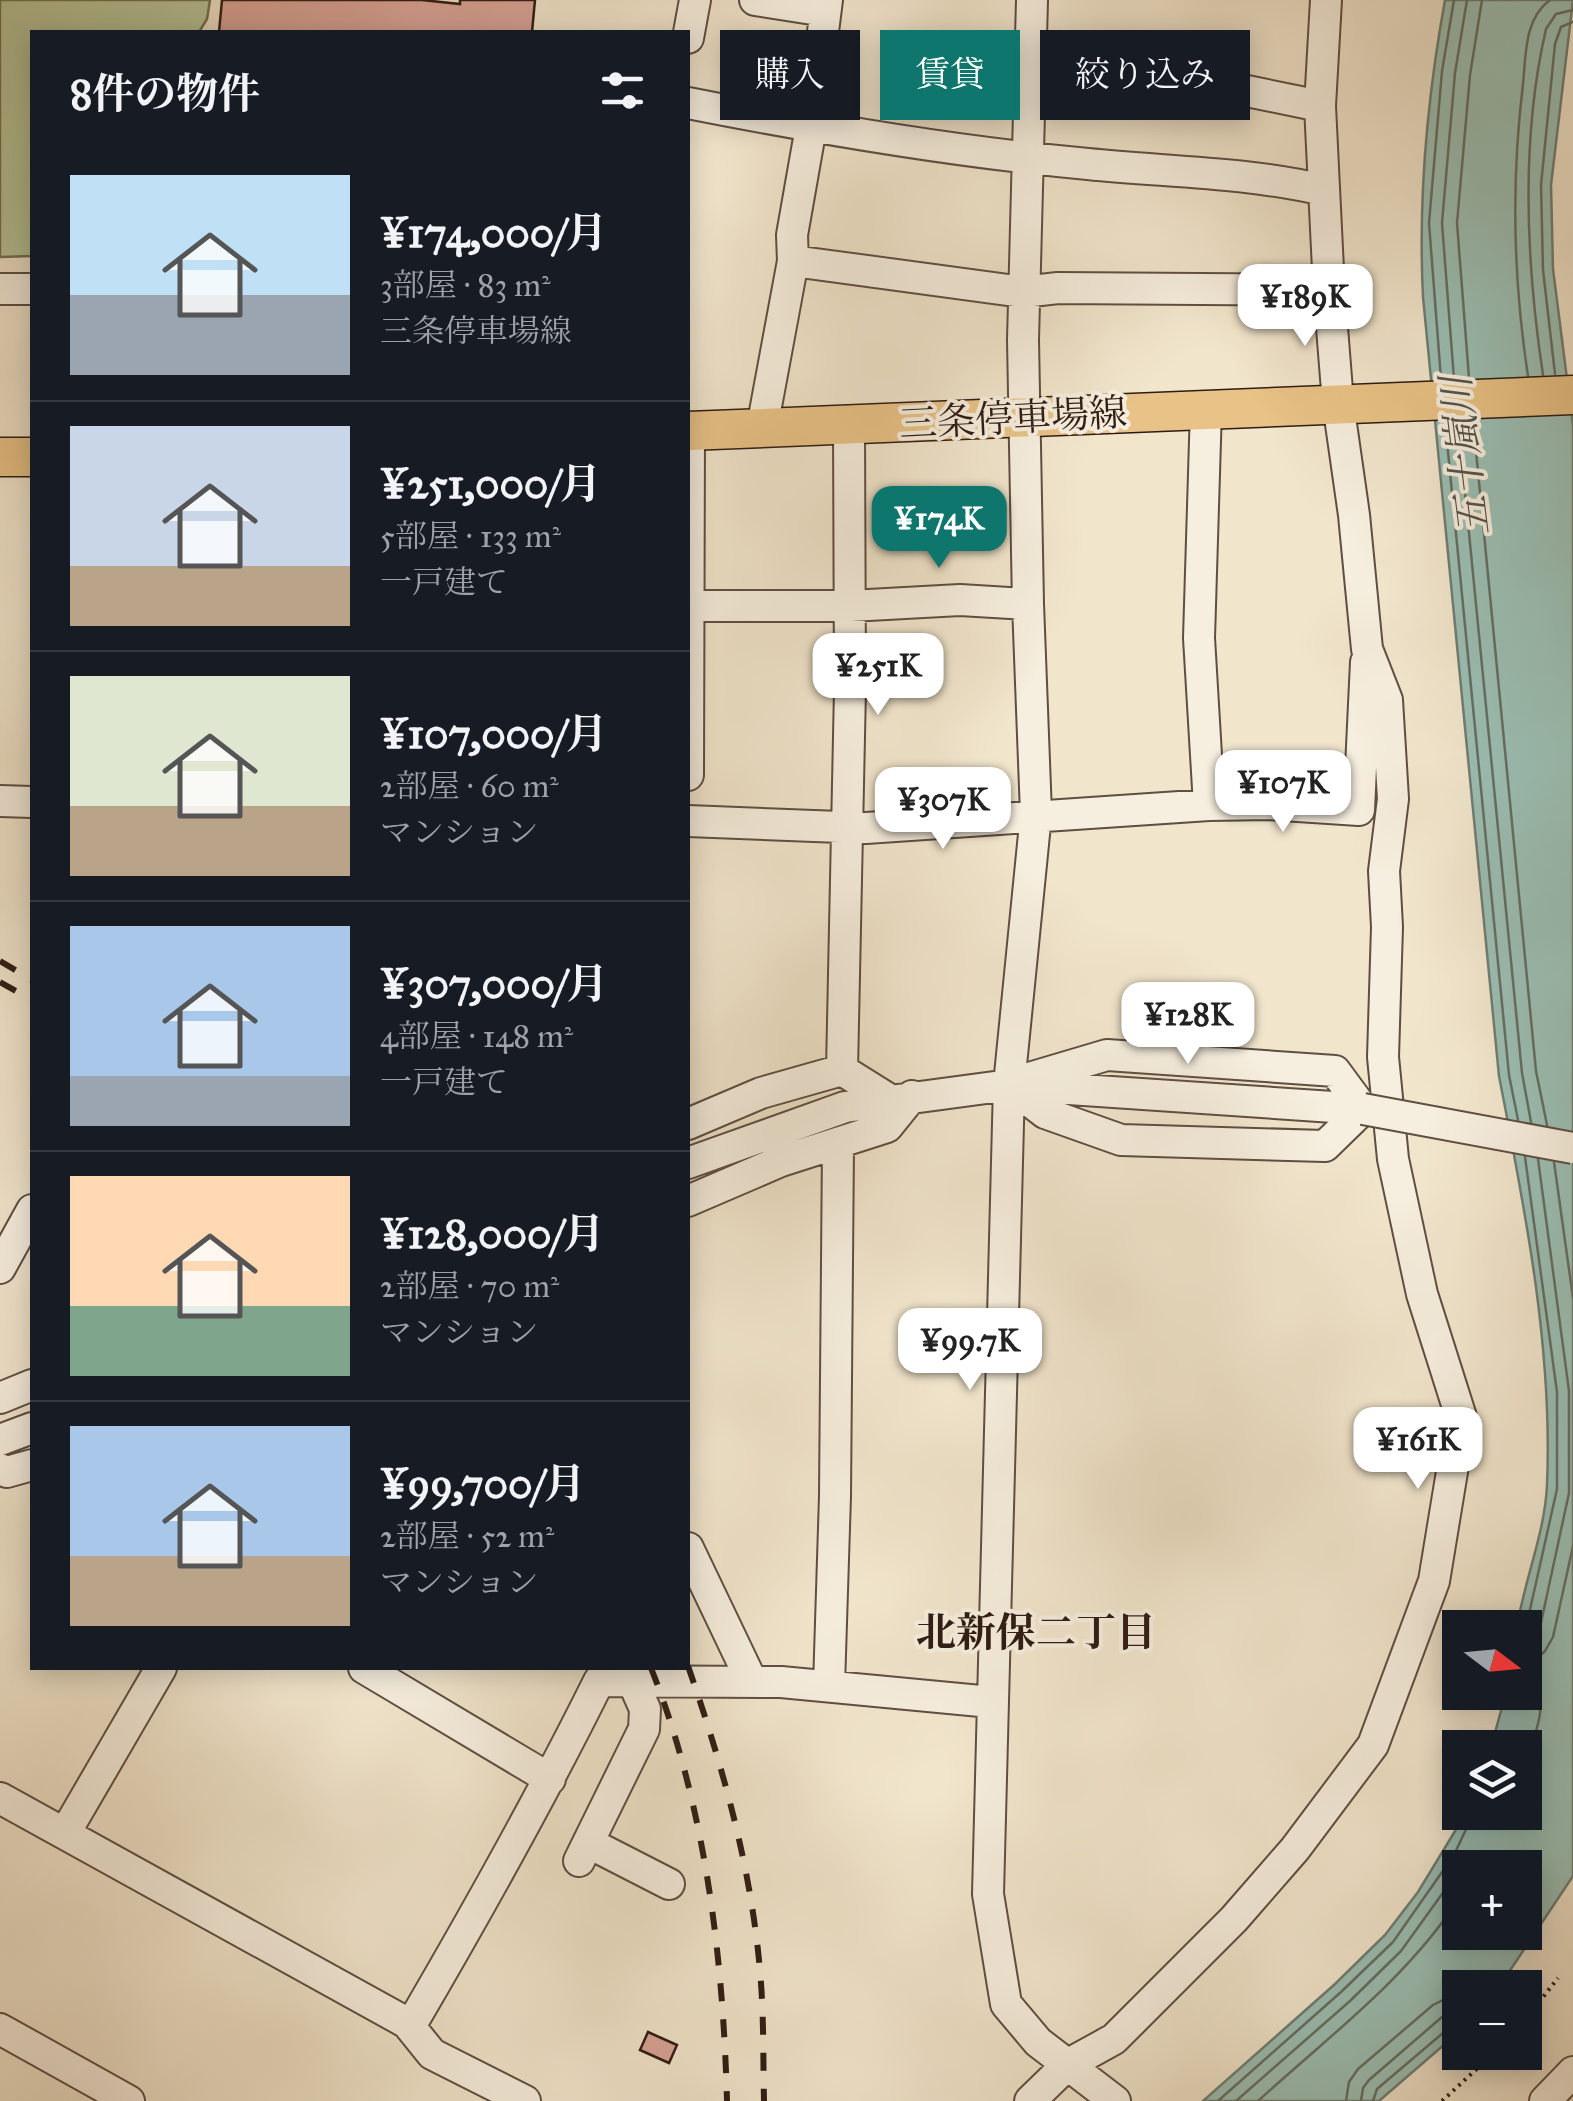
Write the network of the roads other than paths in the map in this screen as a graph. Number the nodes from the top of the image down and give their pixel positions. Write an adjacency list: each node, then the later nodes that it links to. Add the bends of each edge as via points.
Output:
1 (695, 0): 6 (street)
2 (755, 0): 5 (street)
3 (1032, 0): 7 (street)
4 (1326, 0): 9 (street)
5 (826, 6): 10 (street)
6 (689, 30)
7 (1032, 47): 9 (street); 11 (street)
8 (690, 103): 10 (street)
9 (1320, 106): 12 (street)
10 (811, 127): 11 (street); 13 (street)
11 (1027, 158): 12 (street, via 1278,180); 17 (street)
12 (1323, 190): 16 (street)
13 (792, 261): 17 (street); 23 (street)
14 (0, 289): 15 (street)
15 (30, 289)
16 (1328, 290): 17 (street); 19 (street)
17 (1024, 292): 21 (street)
18 (1573, 395): 19 (main road, 三条停車場線)
19 (1346, 402): 20 (main road, 三条停車場線); 30 (street)
20 (1206, 408): 21 (main road, 三条停車場線); 33 (street, via 1199,638)
21 (1026, 420): 22 (main road, 三条停車場線); 27 (street)
22 (849, 426): 23 (main road, 三条停車場線); 29 (street)
23 (762, 428): 24 (main road, 三条停車場線)
24 (690, 431)
25 (30, 456): 26 (main road)
26 (0, 458)
27 (1028, 604): 29 (street); 34 (street)
28 (690, 606): 29 (street)
29 (850, 606): 36 (street)
30 (1367, 649): 33 (street, via 1360,810); 67 (street, via 1388,700 1392,799 1384,872 1384,1057 1393,1158 1422,1294 1461,1417 1434,1581 1373,1745 1295,1849 1114,2039)
31 (0, 801): 32 (street)
32 (30, 802)
33 (1209, 804): 34 (street)
34 (1036, 814): 36 (street); 38 (street)
35 (690, 822): 36 (street)
36 (846, 829): 37 (street)
37 (842, 1070): 39 (street); 41 (street)
38 (1009, 1085): 39 (street); 40 (street); 40 (street, via 1045,1114 1120,1140 1325,1146); 60 (street)
39 (901, 1098): 42 (street, via 887,1127); 44 (street, via 845,1107)
40 (1364, 1109): 43 (street, bridge)
41 (690, 1123)
42 (838, 1144): 45 (street); 59 (street)
43 (1573, 1148)
44 (690, 1162)
45 (690, 1199)
46 (30, 1214): 47 (street)
47 (0, 1268)
48 (30, 1387): 49 (street)
49 (0, 1398)
50 (30, 1429): 51 (street)
51 (0, 1440)
52 (30, 1466): 53 (street)
53 (0, 1469)
54 (690, 1552): 58 (street)
55 (160, 1670): 63 (street)
56 (367, 1670): 61 (street)
57 (633, 1682): 58 (street); 61 (street, via 598,1681); 64 (street, via 646,1710 644,1729 584,1852)
58 (752, 1682): 59 (street)
59 (829, 1686): 60 (street)
60 (991, 1702): 67 (street, via 988,1894 1006,2004)
61 (550, 1779): 65 (street)
62 (0, 1798): 63 (street)
63 (66, 1833): 65 (street)
64 (669, 1884)
65 (407, 2024): 70 (street, via 432,2054)
66 (0, 2029): 69 (street)
67 (1068, 2065): 71 (street); 72 (street)
68 (1573, 2072): 73 (street)
69 (130, 2101)
70 (525, 2101)
71 (1030, 2101)
72 (1114, 2101)
73 (1545, 2101)

